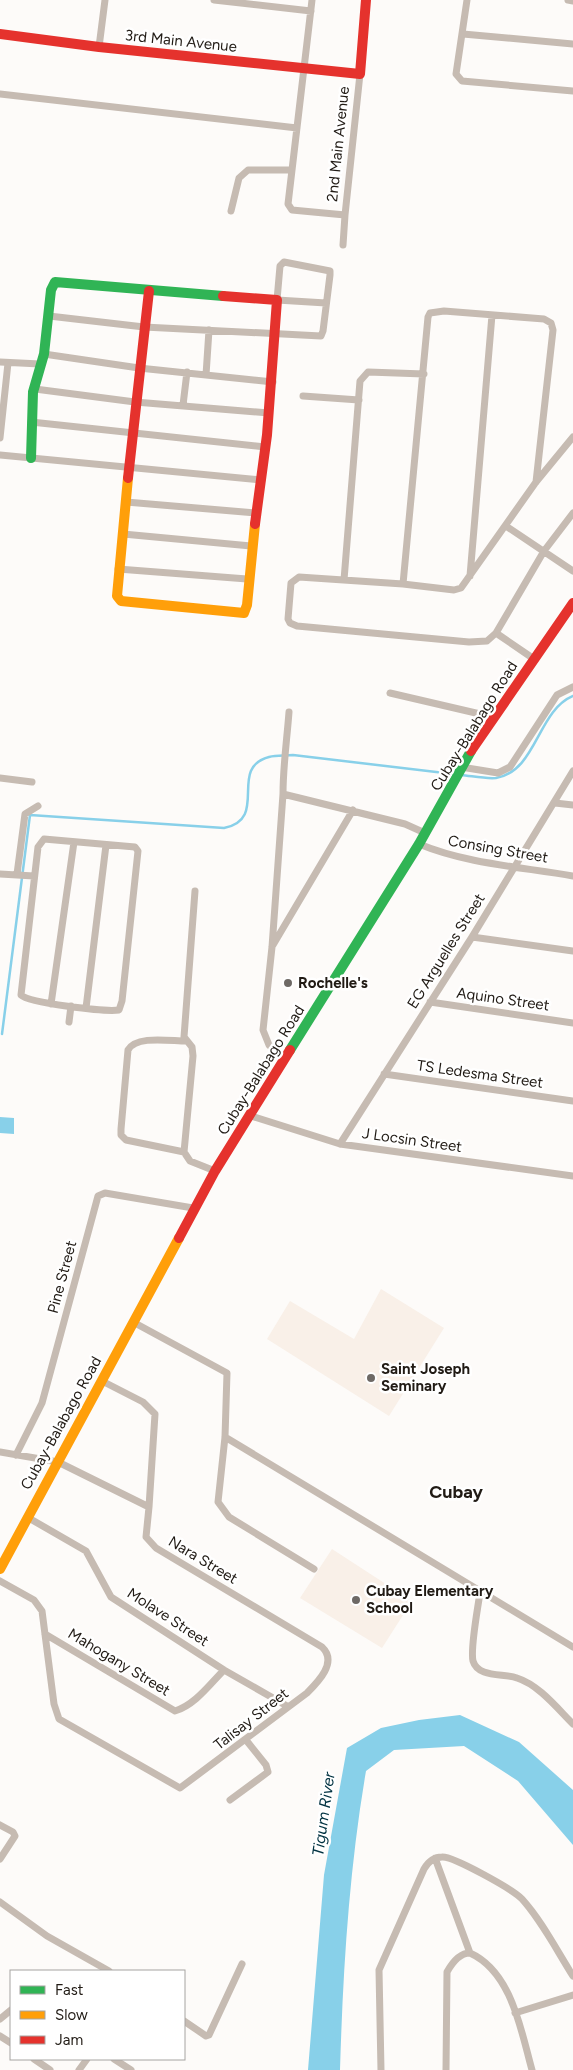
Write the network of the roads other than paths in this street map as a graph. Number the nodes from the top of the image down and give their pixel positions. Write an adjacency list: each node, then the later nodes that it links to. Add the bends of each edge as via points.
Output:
1 (105, 0): 12 (street)
2 (214, 0): 8 (street)
3 (312, 0): 8 (street, 2nd Main Avenue)
4 (366, 0): 14 (street, 2nd Main Avenue)
5 (466, 0): 10 (street)
6 (568, 0): 7 (street)
7 (573, 0)
8 (311, 11): 13 (street, 2nd Main Avenue)
9 (0, 34): 12 (street, 3rd Main Avenue)
10 (463, 34): 11 (street); 15 (street, via 456,74 462,81)
11 (573, 44)
12 (99, 48): 13 (street, 3rd Main Avenue)
13 (304, 69): 14 (street, 3rd Main Avenue); 17 (street, 2nd Main Avenue)
14 (360, 74): 20 (street, 2nd Main Avenue)
15 (573, 90)
16 (0, 94): 17 (street)
17 (297, 128): 18 (street, 2nd Main Avenue)
18 (292, 170): 19 (street, via 248,170 243,173); 20 (street, 2nd Main Avenue, via 288,204 292,210)
19 (231, 211)
20 (346, 215): 21 (street)
21 (343, 245)
22 (149, 291): 23 (street); 26 (street, via 58,282 53,285); 27 (street)
23 (277, 300): 24 (street); 24 (street, via 280,266 284,262 330,271); 29 (street)
24 (326, 303): 29 (street, via 321,336)
25 (492, 315): 35 (street, via 436,310 430,313); 53 (street, via 544,318 551,323 553,330); 63 (street)
26 (49, 316): 27 (street); 30 (street)
27 (144, 327): 28 (street); 33 (street)
28 (209, 330): 29 (street); 36 (street)
29 (274, 334): 37 (street)
30 (42, 359): 32 (street); 33 (street); 38 (street)
31 (0, 362): 32 (street)
32 (8, 363): 47 (street)
33 (139, 368): 34 (street); 41 (street)
34 (187, 372): 36 (street); 42 (street)
35 (424, 374): 40 (street, via 368,372 360,381); 66 (street)
36 (206, 375): 37 (street)
37 (273, 382): 43 (street)
38 (35, 389): 41 (street); 44 (street)
39 (302, 396): 40 (street)
40 (358, 400): 65 (street)
41 (135, 402): 42 (street); 45 (street)
42 (183, 405): 43 (street)
43 (269, 413): 48 (street)
44 (32, 422): 45 (street); 50 (street)
45 (132, 434): 48 (street); 51 (street)
46 (573, 437): 53 (street)
47 (0, 438)
48 (265, 446): 52 (street)
49 (0, 455): 50 (street)
50 (31, 458): 51 (street)
51 (129, 467): 52 (street); 54 (street)
52 (262, 480): 55 (street)
53 (536, 482): 57 (street)
54 (126, 502): 55 (street); 58 (street)
55 (256, 513): 59 (street)
56 (573, 513): 60 (street)
57 (506, 526): 60 (street); 63 (street)
58 (124, 534): 59 (street); 61 (street)
59 (251, 546): 64 (street)
60 (544, 552): 62 (street); 68 (street)
61 (118, 569): 64 (street); 64 (street, via 116,596 120,601 238,614 246,610)
62 (573, 571)
63 (470, 577): 66 (street, via 461,588 454,590)
64 (247, 579)
65 (344, 580): 66 (street); 68 (street, via 294,579 288,613 290,624 480,643)
66 (403, 584)
67 (573, 603): 69 (street, Cubay-Balabago Road)
68 (496, 632): 69 (street)
69 (534, 659): 73 (street, Cubay-Balabago Road)
70 (573, 687): 74 (street, via 557,695 510,767 498,773)
71 (390, 693): 73 (street)
72 (290, 712): 78 (street, via 282,765)
73 (493, 717): 74 (street, Cubay-Balabago Road)
74 (460, 770): 83 (street, Cubay-Balabago Road)
75 (573, 771): 79 (street, EG Arguelles Street)
76 (0, 778): 77 (street)
77 (32, 782)
78 (282, 794): 82 (street); 94 (street)
79 (555, 803): 80 (street); 87 (street, EG Arguelles Street)
80 (573, 805)
81 (38, 806): 89 (street, via 25,814)
82 (353, 810): 83 (street); 94 (street)
83 (425, 833): 85 (street, Cubay-Balabago Road)
84 (74, 842): 86 (street); 90 (street, via 41,840); 97 (street)
85 (419, 844): 87 (street, Consing Street, via 437,852); 103 (street, Cubay-Balabago Road)
86 (106, 845): 99 (street); 99 (street, via 134,847 139,858 122,1001 116,1011)
87 (515, 866): 91 (street, Consing Street); 93 (street, EG Arguelles Street)
88 (0, 874): 89 (street)
89 (19, 874): 90 (street)
90 (31, 876): 97 (street, via 20,991 24,998)
91 (573, 876)
92 (196, 891): 102 (street)
93 (472, 937): 95 (street); 96 (street, EG Arguelles Street)
94 (272, 947): 103 (street, via 263,1030 268,1045)
95 (573, 951)
96 (430, 1002): 101 (street, Aquino Street); 104 (street, EG Arguelles Street)
97 (51, 1004): 98 (street)
98 (71, 1006): 99 (street); 100 (street)
99 (86, 1008)
100 (69, 1022)
101 (573, 1023)
102 (186, 1041): 108 (street, via 192,1047 193,1056); 108 (street, via 139,1041 131,1045 121,1135 126,1140)
103 (285, 1059): 106 (street, Cubay-Balabago Road)
104 (384, 1074): 105 (street, TS Ledesma Street); 107 (street, EG Arguelles Street)
105 (573, 1101)
106 (251, 1116): 107 (street, J Locsin Street); 109 (street, Cubay-Balabago Road)
107 (340, 1144): 110 (street, J Locsin Street)
108 (184, 1152): 109 (street, via 190,1161)
109 (215, 1171): 111 (street, Cubay-Balabago Road)
110 (573, 1176)
111 (193, 1208): 112 (street, Cubay-Balabago Road); 116 (street, Pine Street, via 105,1193 98,1196 42,1403)
112 (133, 1322): 113 (street, Cubay-Balabago Road); 114 (street, via 227,1373)
113 (102, 1381): 117 (street, Cubay-Balabago Road); 118 (street, Nara Street, via 144,1402 155,1414)
114 (225, 1437): 121 (street, via 218,1494 222,1510); 123 (street)
115 (0, 1452): 116 (street)
116 (16, 1455): 117 (street)
117 (58, 1462): 118 (street); 119 (street, Cubay-Balabago Road)
118 (149, 1507): 126 (street, Nara Street, via 146,1537 156,1548 322,1647 326,1650)
119 (27, 1516): 120 (street, Cubay-Balabago Road); 127 (street, Molave Street, via 86,1551 112,1597)
120 (0, 1569)
121 (314, 1569)
122 (0, 1581): 124 (street, via 38,1605)
123 (480, 1592): 125 (street); 129 (street, via 473,1653 476,1666 480,1671 528,1683)
124 (45, 1634): 127 (street, Mahogany Street, via 175,1711 192,1702); 130 (street, Talisay Street, via 59,1719 180,1788)
125 (573, 1647)
126 (328, 1662): 128 (street, Talisay Street, via 315,1685)
127 (224, 1670): 128 (street, Molave Street)
128 (288, 1706): 130 (street, Talisay Street)
129 (573, 1724)
130 (246, 1740): 131 (street, via 268,1772)
131 (230, 1800)
132 (0, 1825): 134 (street, via 14,1832 15,1836)
133 (435, 1858): 136 (street); 139 (street, via 449,1857 461,1862 519,1896); 149 (street, via 427,1863 381,1964)
134 (0, 1859)
135 (0, 1902): 138 (street, via 47,1936)
136 (470, 1953): 142 (street, via 494,1972); 150 (street, via 460,1956 447,1972)
137 (242, 1964): 144 (street, via 209,2035)
138 (107, 1970)
139 (573, 1976)
140 (573, 1995): 142 (street)
141 (10, 2011): 143 (street)
142 (516, 2013): 151 (street)
143 (0, 2019)
144 (185, 2023)
145 (35, 2060): 147 (street)
146 (116, 2060): 148 (street)
147 (50, 2070)
148 (131, 2070)
149 (380, 2070)
150 (446, 2070)
151 (532, 2070)

